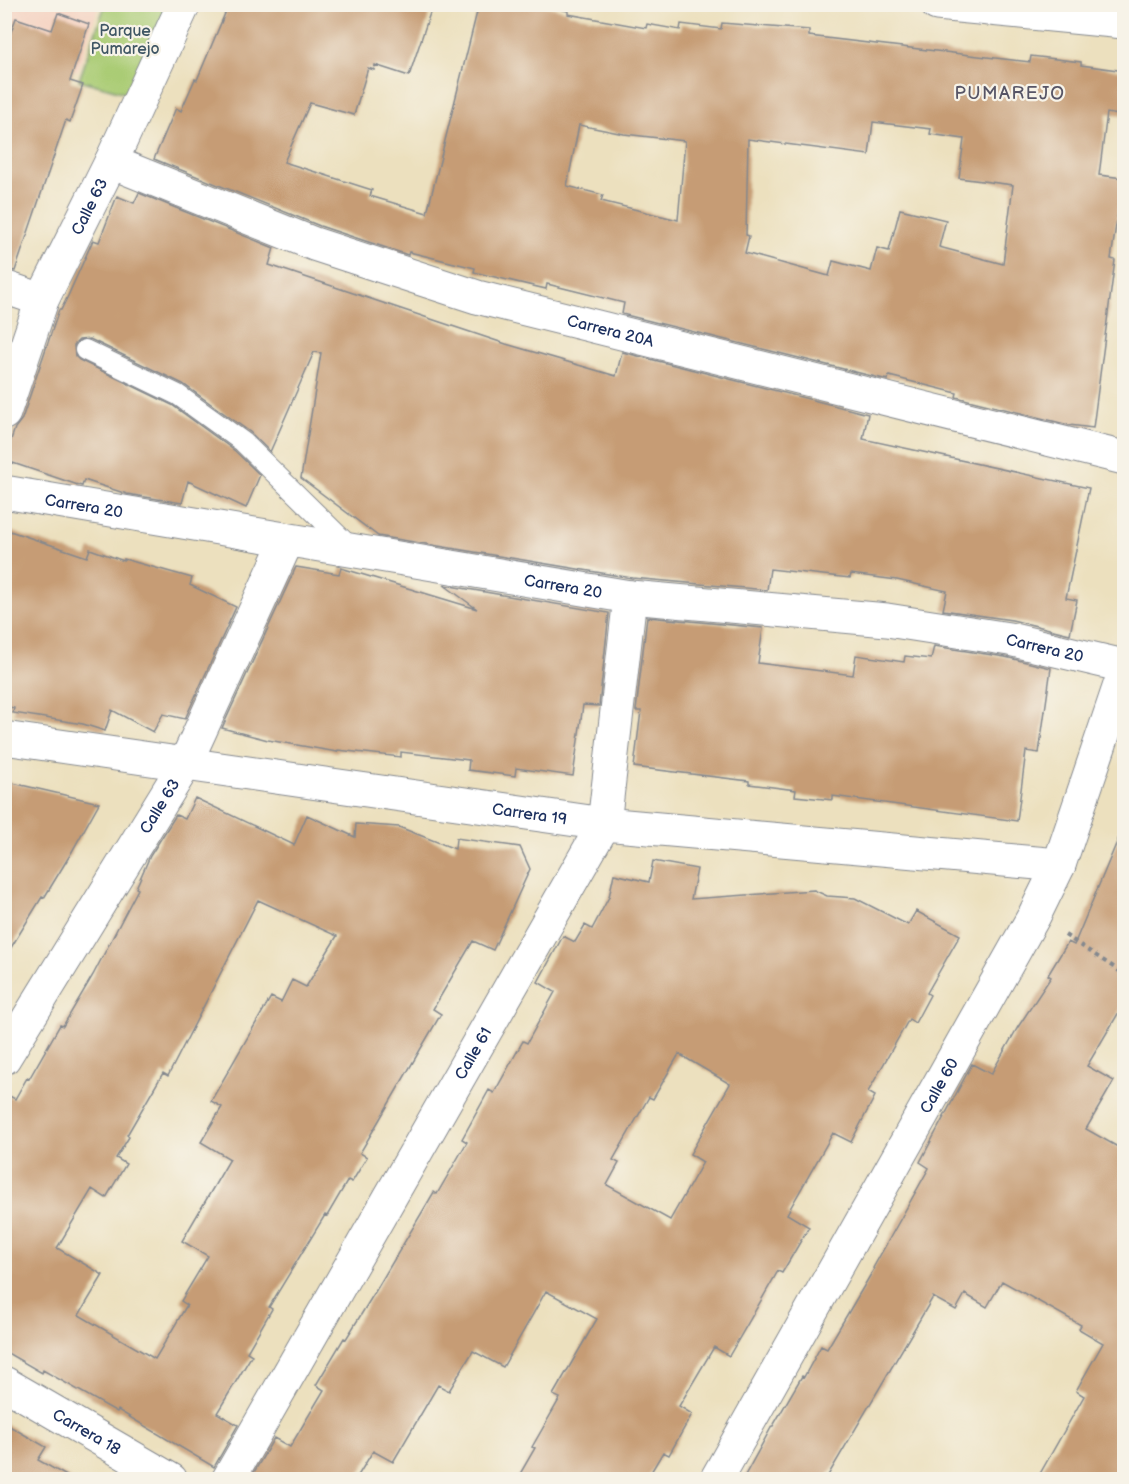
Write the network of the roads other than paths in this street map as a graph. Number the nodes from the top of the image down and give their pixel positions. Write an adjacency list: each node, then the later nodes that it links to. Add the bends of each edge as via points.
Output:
1 (184, 4): 4 (street, Calle 63)
2 (937, 4): 3 (street)
3 (1125, 22)
4 (111, 162): 6 (street, Calle 63); 9 (street, Carrera 20A, via 314,244 477,297)
5 (4, 287): 6 (street)
6 (42, 300): 8 (street, Calle 63)
7 (85, 350): 12 (lane, via 178,395 243,442)
8 (4, 413)
9 (1125, 458)
10 (4, 492): 11 (street, Carrera 20)
11 (287, 540): 12 (street, Carrera 20); 17 (street, Calle 63)
12 (355, 552): 13 (street, Carrera 20)
13 (630, 597): 14 (street, Carrera 20, via 887,620 1009,639); 18 (street, Calle 61)
14 (1125, 666)
15 (1125, 673): 19 (street, Calle 60)
16 (4, 738): 17 (street, Carrera 19)
17 (185, 764): 18 (street, Carrera 19); 20 (street, Calle 63)
18 (604, 824): 19 (street, Carrera 19); 23 (street, Calle 61)
19 (1059, 865): 24 (street, Calle 60, via 1034,916)
20 (4, 1058)
21 (4, 1383): 22 (street, Carrera 18)
22 (171, 1479)
23 (228, 1479)
24 (716, 1479)

